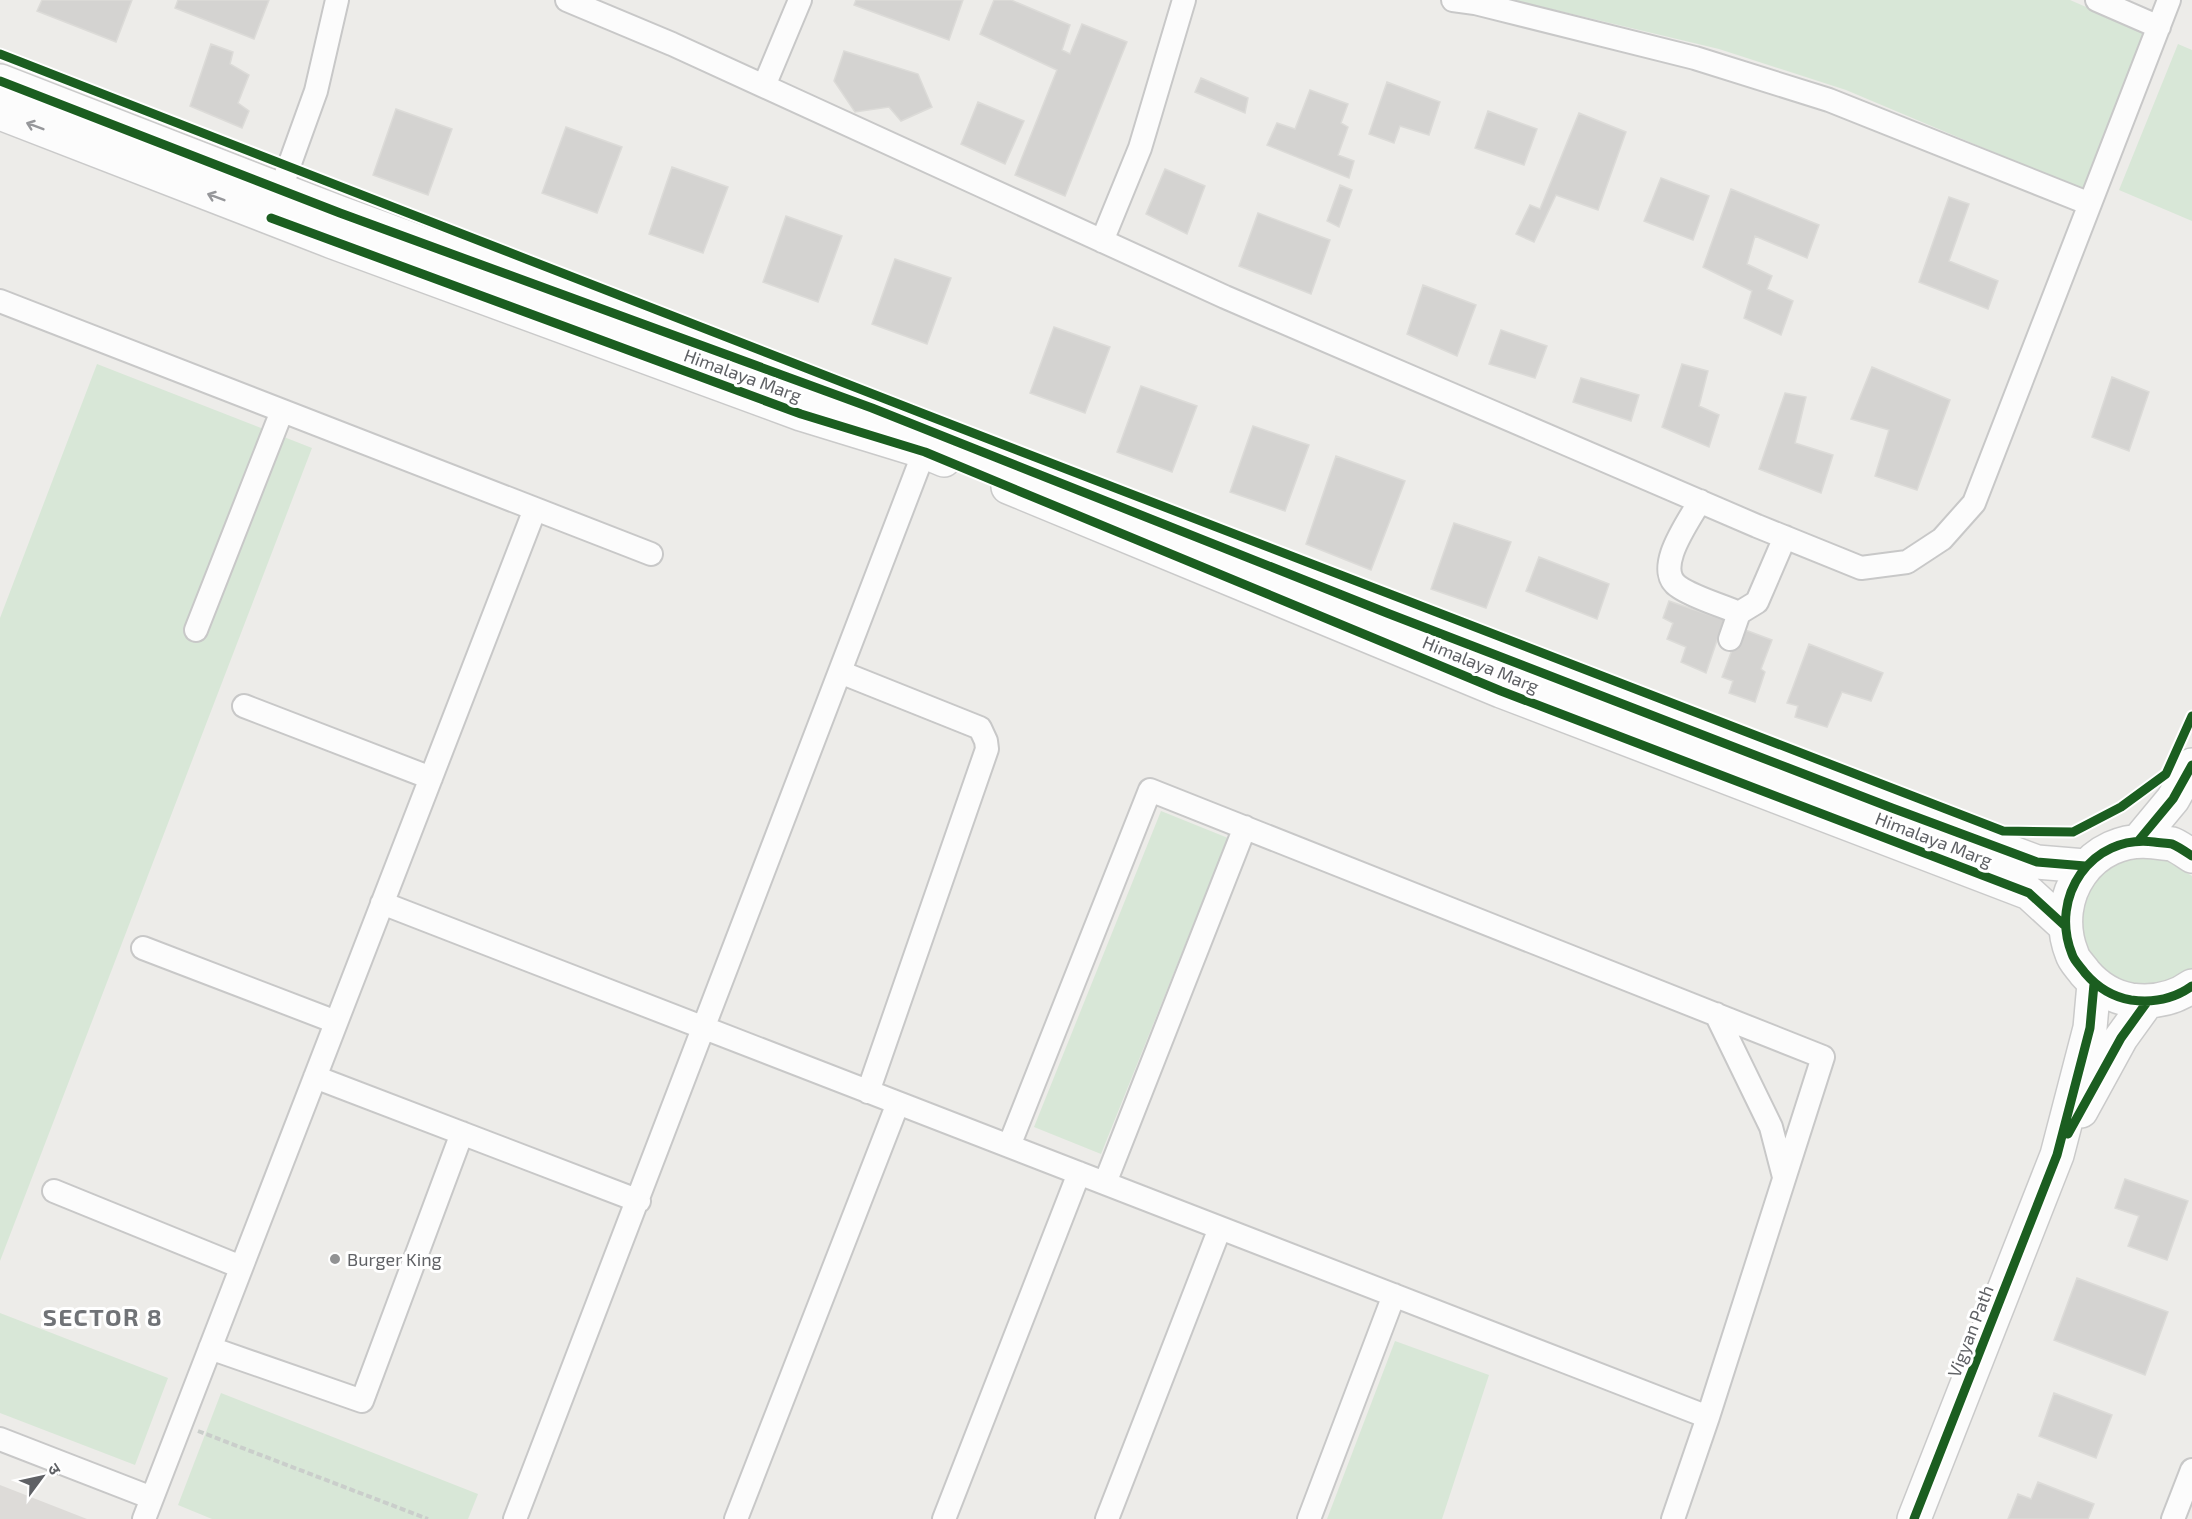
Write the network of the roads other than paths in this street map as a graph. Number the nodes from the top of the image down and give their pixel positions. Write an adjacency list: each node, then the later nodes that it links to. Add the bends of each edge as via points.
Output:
1 (337, 0): 12 (street, via 316,91)
2 (567, 0): 10 (street)
3 (800, 0): 10 (street)
4 (1184, 0): 14 (street, via 1140,148)
5 (1454, 0): 13 (street, via 1695,58 1829,100)
6 (2097, 0): 8 (street)
7 (2169, 0): 8 (street)
8 (2159, 27): 13 (street)
9 (0, 81): 12 (main road, Himalaya Marg)
10 (764, 86): 14 (street)
11 (0, 113): 12 (main road, one-way to 11)
12 (276, 204): 17 (main road, Himalaya Marg, via 801,414)
13 (2090, 204): 20 (street, via 1974,503 1942,539 1907,562 1861,568)
14 (1102, 241): 18 (street)
15 (0, 301): 16 (street)
16 (282, 411): 19 (street); 23 (street)
17 (928, 442): 25 (street); 32 (main road, Himalaya Marg, via 2037,862); 34 (main road, Himalaya Marg, via 1501,691 2029,893)
18 (1700, 501): 20 (street); 22 (street, via 1677,542 1668,572 1678,587)
19 (535, 509): 21 (street); 28 (street)
20 (1785, 537): 22 (street, via 1756,602)
21 (651, 554)
22 (1739, 613): 24 (street)
23 (195, 630)
24 (1730, 639)
25 (840, 672): 41 (street); 43 (street, via 980,728 987,749)
26 (244, 706): 28 (street)
27 (2192, 765): 30 (main road, via 2173,799)
28 (431, 778): 33 (street)
29 (1245, 827): 39 (street); 46 (street, via 1150,790); 50 (street)
30 (2139, 840): 31 (main road, via 2172,844); 32 (main road, via 2110,848)
31 (2192, 856)
32 (2085, 866): 34 (main road, via 2069,894)
33 (382, 903): 40 (street); 41 (street)
34 (2064, 925): 36 (main road, via 2072,956)
35 (143, 948): 40 (street)
36 (2094, 984): 38 (main road, via 2119,998); 47 (main road, Vigyan Path, via 2090,1028)
37 (2192, 986): 38 (main road, via 2181,994)
38 (2147, 1002): 47 (main road, Vigyan Path, via 2121,1038)
39 (1716, 1014): 49 (street, via 1771,1127); 49 (street, via 1823,1057)
40 (336, 1022): 42 (street)
41 (704, 1028): 43 (street); 52 (street)
42 (315, 1077): 45 (street); 54 (street)
43 (868, 1092): 44 (street)
44 (898, 1103): 46 (street); 62 (street)
45 (462, 1133): 52 (street); 56 (street, via 362,1401)
46 (1009, 1146): 48 (street)
47 (2057, 1155): 67 (main road, Vigyan Path)
48 (1079, 1173): 50 (street); 63 (street)
49 (1784, 1177): 57 (street)
50 (1105, 1183): 53 (street)
51 (54, 1191): 54 (street)
52 (638, 1201): 61 (street)
53 (1220, 1228): 55 (street); 64 (street)
54 (241, 1267): 56 (street)
55 (1394, 1295): 57 (street); 65 (street)
56 (210, 1348): 60 (street)
57 (1708, 1417): 66 (street)
58 (0, 1439): 60 (street)
59 (2192, 1470): 68 (street)
60 (148, 1509)
61 (515, 1519)
62 (736, 1519)
63 (944, 1519)
64 (1107, 1519)
65 (1309, 1519)
66 (1673, 1519)
67 (1914, 1519)
68 (2173, 1519)

